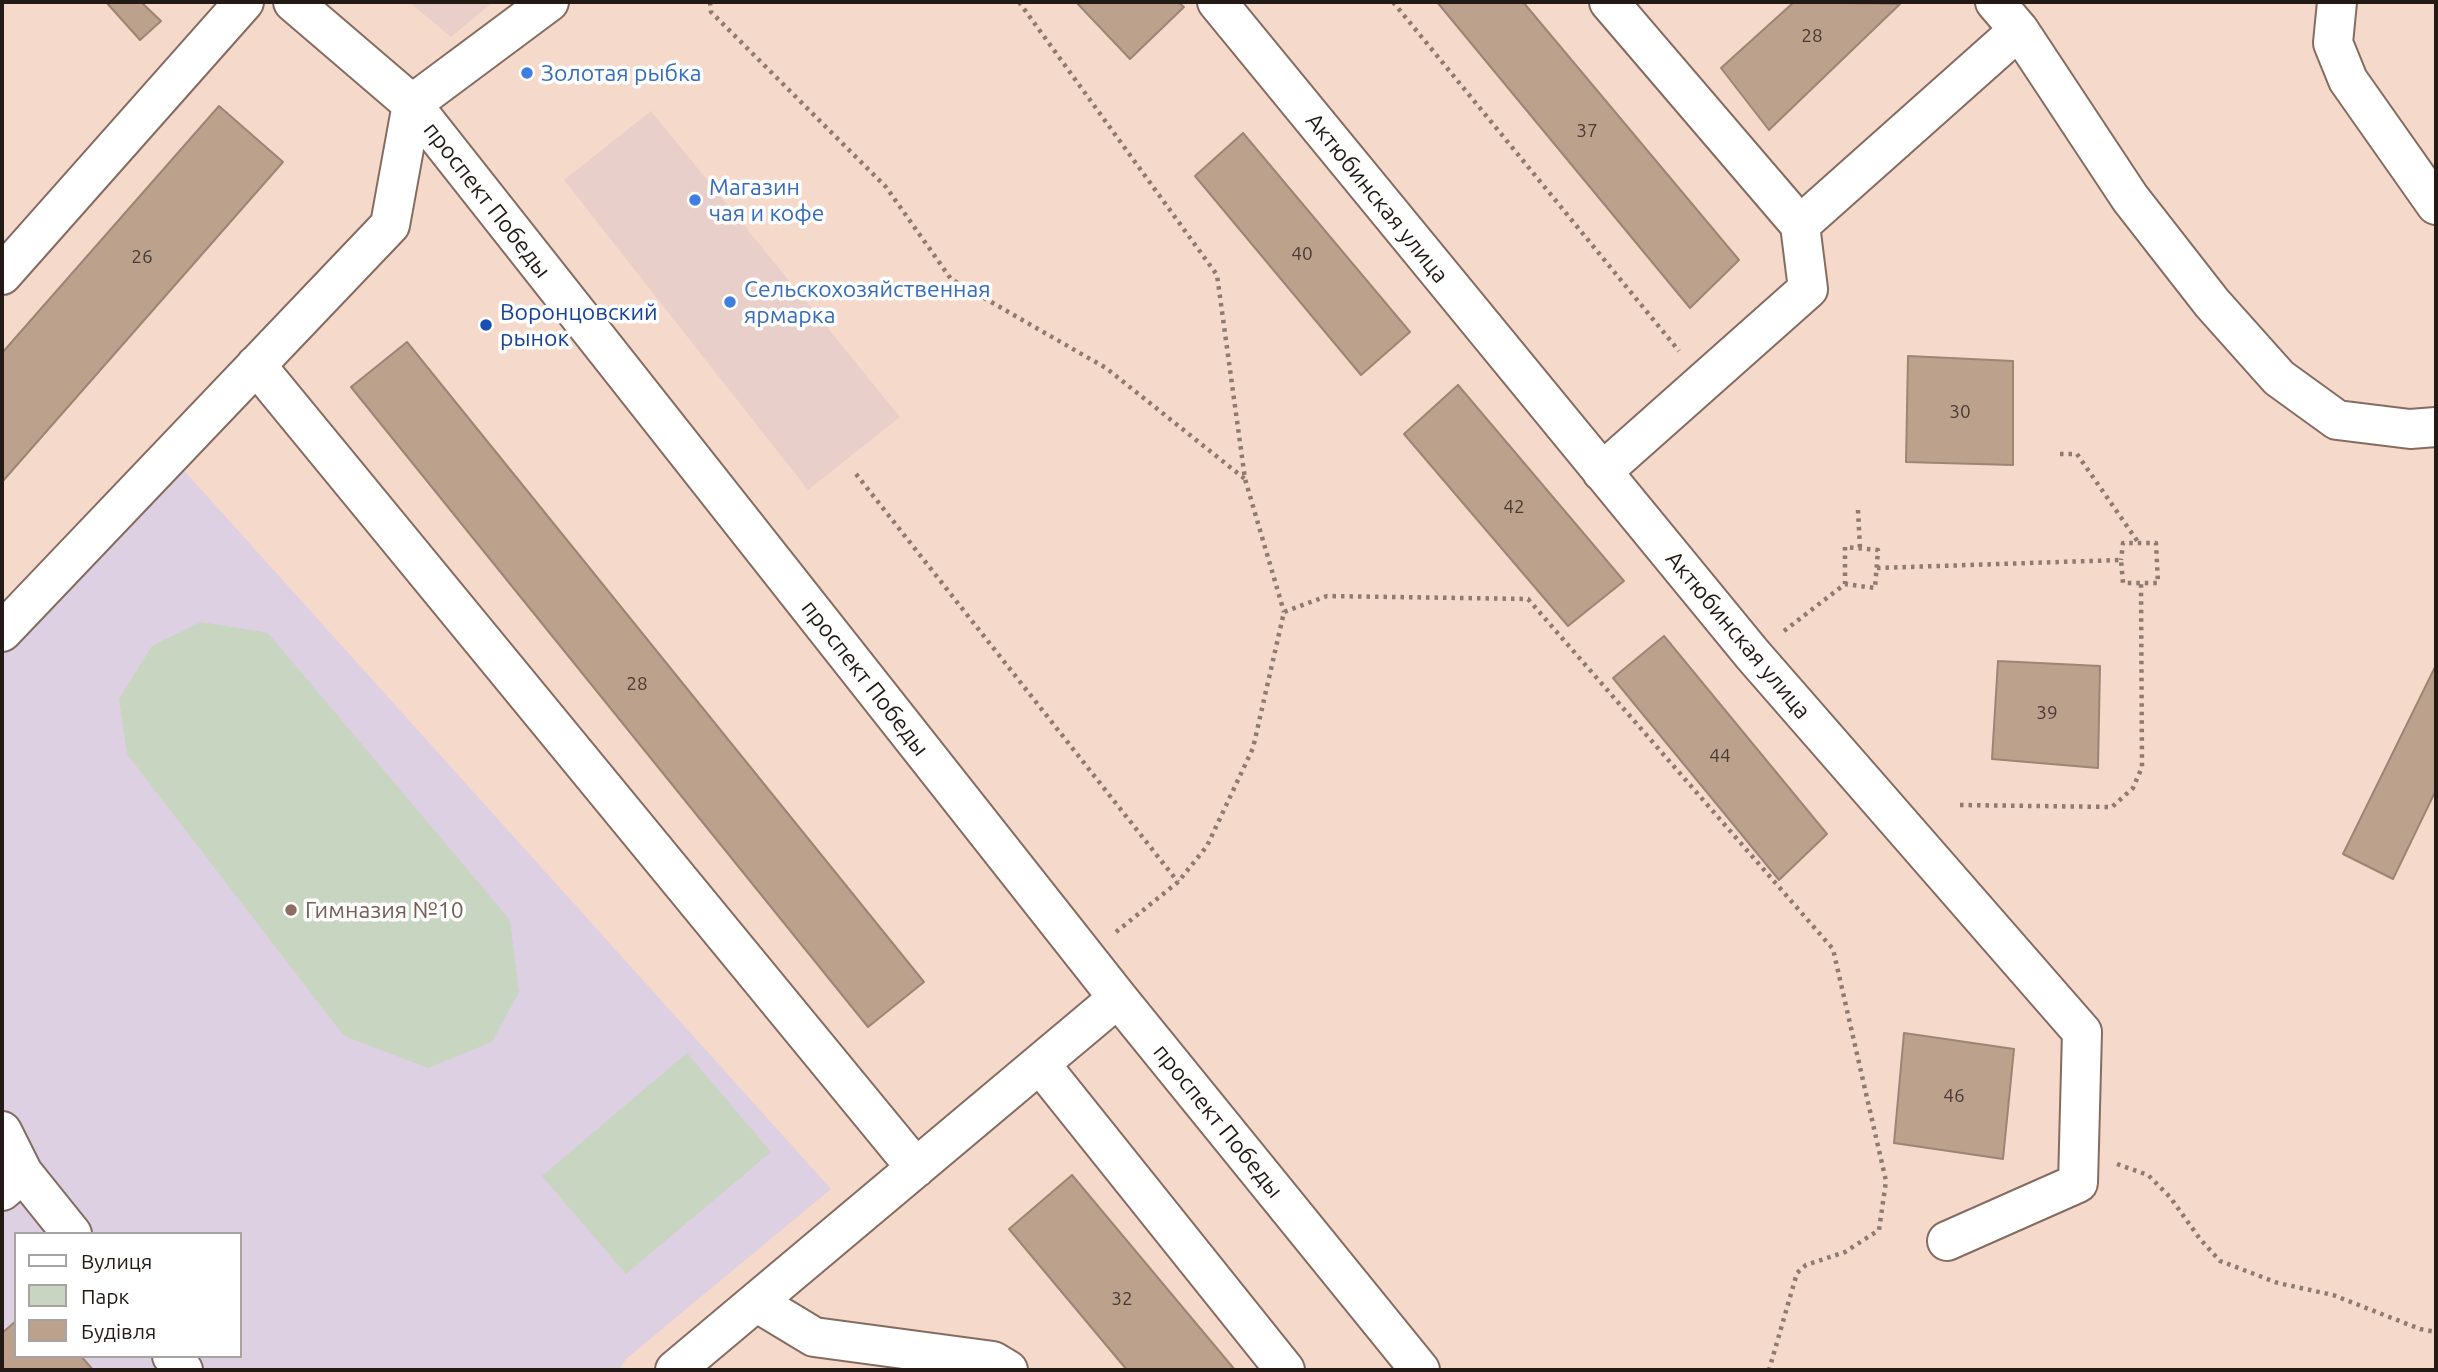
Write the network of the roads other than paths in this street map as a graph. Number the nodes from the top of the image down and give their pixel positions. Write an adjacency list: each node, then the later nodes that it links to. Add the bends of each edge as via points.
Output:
1 (244, 2): 11 (street)
2 (293, 2): 8 (street, проспект Победы)
3 (549, 2): 8 (street)
4 (1217, 2): 14 (street, Актюбинская улица)
5 (1609, 2): 10 (street)
6 (2337, 2): 9 (street, via 2333,43 2348,80)
7 (2007, 16): 10 (street); 13 (street, via 2130,198 2212,303 2279,378 2337,420 2410,429)
8 (412, 104): 12 (street, via 390,225); 16 (street, проспект Победы)
9 (2436, 205)
10 (1800, 225): 14 (street, via 1808,289)
11 (2, 275)
12 (256, 365): 15 (street); 19 (street)
13 (2436, 427)
14 (1602, 471): 22 (street, Актюбинская улица, via 1753,655 2082,1032 2078,1183)
15 (2, 632)
16 (1118, 998): 17 (street); 27 (street, проспект Победы)
17 (1040, 1064): 19 (street); 26 (street)
18 (2, 1131): 20 (street)
19 (916, 1168): 23 (street)
20 (12, 1182): 21 (street)
21 (70, 1232)
22 (1947, 1241)
23 (756, 1302): 24 (street); 25 (street, via 814,1337 993,1361)
24 (675, 1370)
25 (1008, 1370)
26 (1285, 1370)
27 (1420, 1370)

